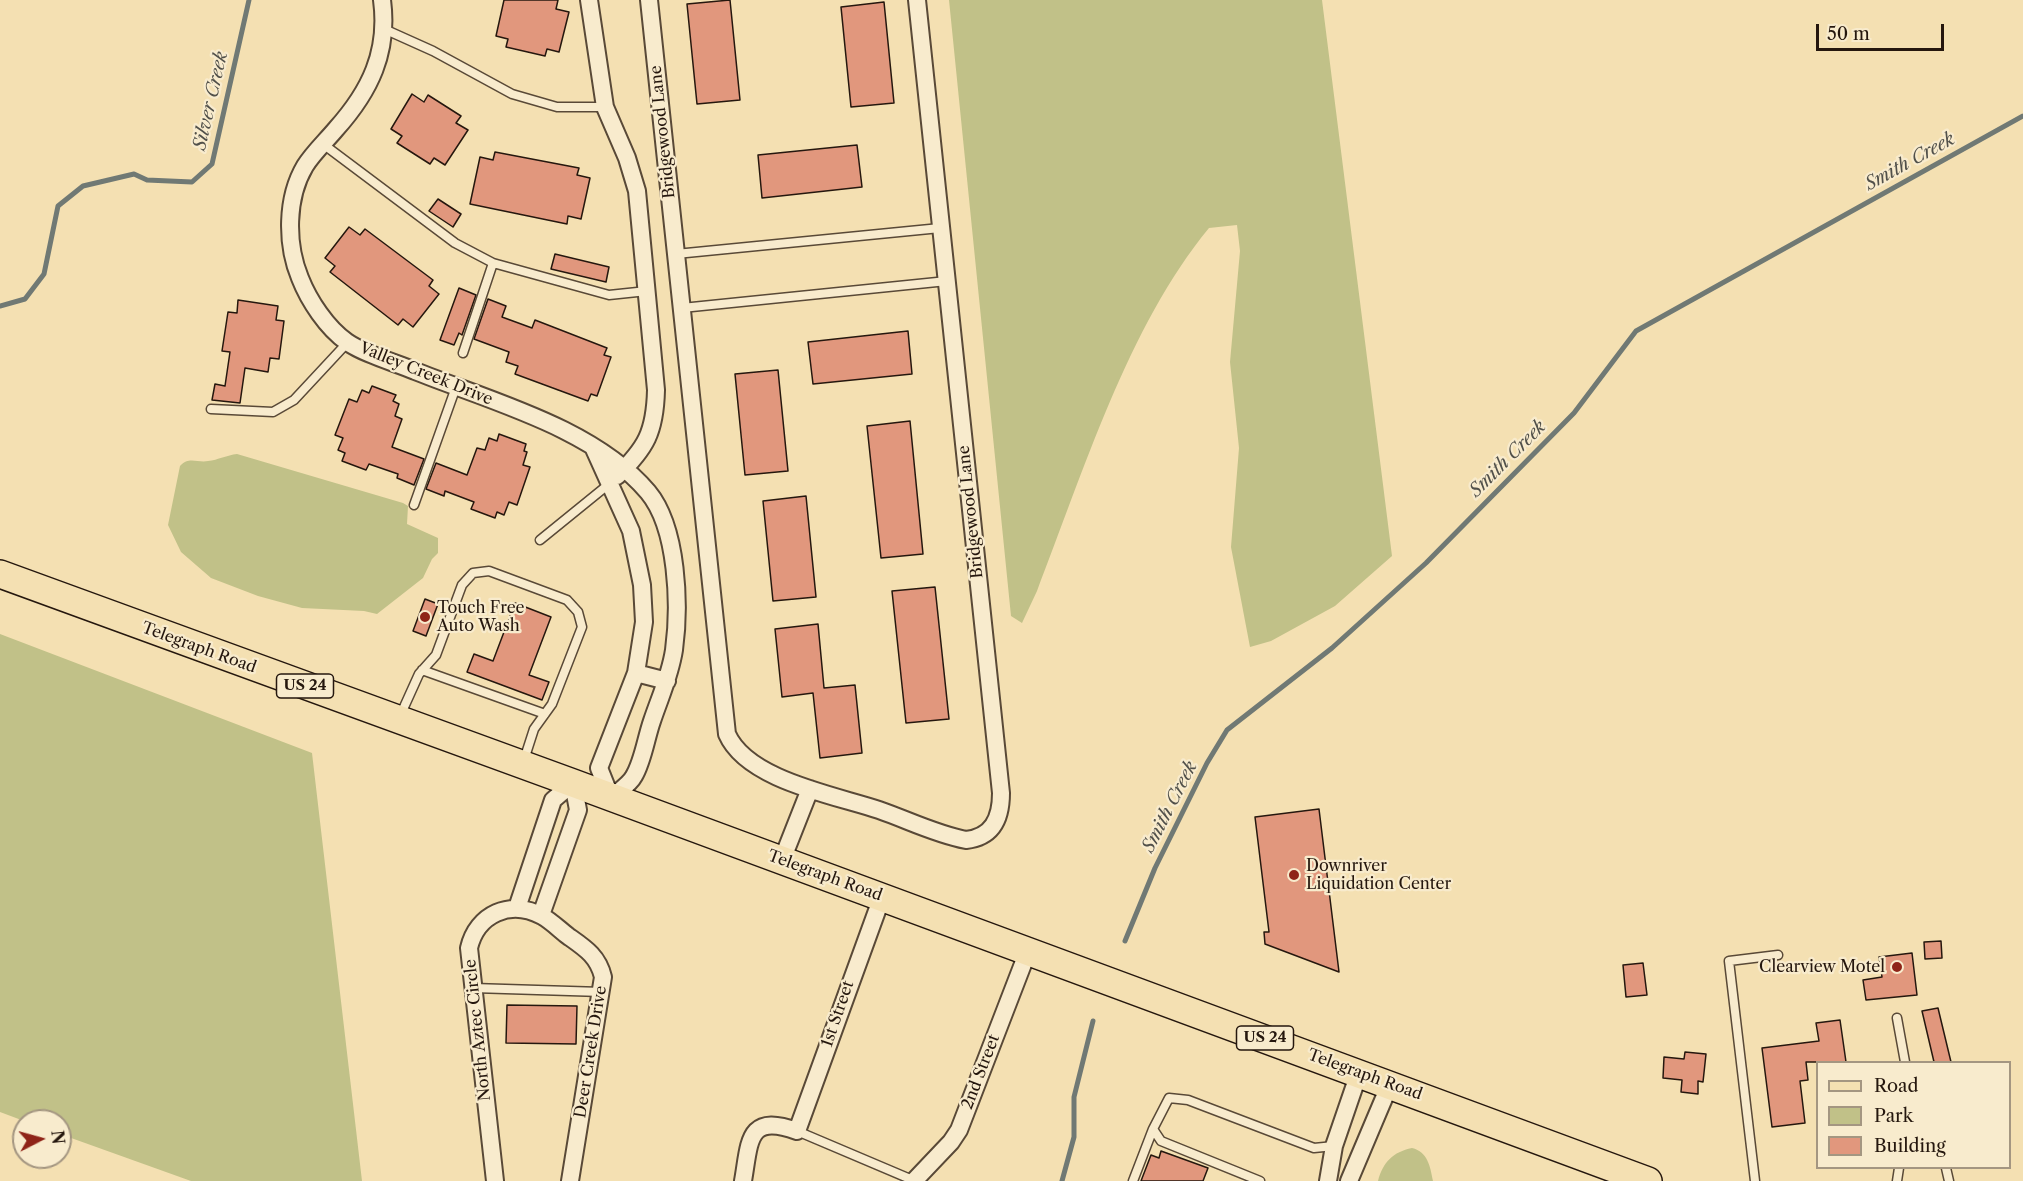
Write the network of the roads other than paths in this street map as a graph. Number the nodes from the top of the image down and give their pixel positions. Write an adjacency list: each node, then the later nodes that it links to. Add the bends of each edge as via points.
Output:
1 (382, 0): 5 (street, Valley Creek Drive)
2 (589, 0): 6 (street)
3 (649, 0): 9 (street, Bridgewood Lane)
4 (917, 0): 8 (street, Bridgewood Lane)
5 (384, 29): 6 (lane, via 512,94 557,107); 7 (street, Valley Creek Drive, via 380,57 368,86)
6 (605, 107): 12 (street, via 637,191)
7 (323, 144): 10 (lane, via 455,243); 14 (street, Valley Creek Drive, via 306,164 298,183 291,212 291,244 308,294 329,324)
8 (940, 228): 9 (lane); 11 (street, Bridgewood Lane)
9 (676, 254): 13 (street, Bridgewood Lane)
10 (493, 263): 12 (lane, via 609,295); 15 (lane)
11 (947, 281): 13 (lane); 31 (street, Bridgewood Lane, via 1001,806 988,833 966,840)
12 (646, 291): 19 (street, via 656,410 650,437)
13 (682, 308): 31 (street, Bridgewood Lane, via 723,722 731,745 742,756)
14 (348, 342): 16 (street, Valley Creek Drive); 17 (lane, via 294,400 273,412)
15 (463, 353)
16 (456, 387): 18 (street, Valley Creek Drive, via 541,420); 21 (lane)
17 (211, 409)
18 (594, 449): 19 (street, Valley Creek Drive); 20 (street)
19 (623, 470): 20 (street); 26 (street, Valley Creek Drive, via 650,494 664,525 673,561 679,596)
20 (609, 484): 22 (lane); 25 (street, via 631,531 642,585 644,622)
21 (414, 505)
22 (540, 540)
23 (0, 574): 28 (main road, Telegraph Road / US 24)
24 (422, 670): 27 (lane); 27 (lane, via 436,655 462,585 473,573 489,571 567,600 578,612 582,627); 28 (lane)
25 (636, 673): 26 (street); 32 (street, via 599,768)
26 (667, 681): 32 (street, Valley Creek Drive, via 634,777)
27 (545, 714): 29 (lane, via 534,729)
28 (398, 720): 29 (main road, Telegraph Road / US 24)
29 (523, 764): 30 (main road, Telegraph Road / US 24)
30 (573, 783): 32 (main road, Telegraph Road / US 24); 35 (street, via 553,800); 36 (street, via 578,810)
31 (810, 789): 33 (street)
32 (611, 798): 33 (main road, Telegraph Road / US 24)
33 (782, 860): 34 (main road, Telegraph Road / US 24)
34 (882, 897): 37 (main road, Telegraph Road / US 24); 46 (street, 1st Street)
35 (517, 908): 36 (street, Deer Creek Drive); 39 (street, North Aztec Circle, via 490,915 476,929 469,948)
36 (541, 915): 40 (street, Deer Creek Drive, via 596,958 603,977)
37 (1028, 951): 43 (main road, Telegraph Road / US 24); 51 (street, 2nd Street, via 959,1130)
38 (1778, 956): 57 (lane, via 1729,961)
39 (473, 988): 40 (lane); 48 (street, North Aztec Circle)
40 (603, 992): 49 (street, Deer Creek Drive)
41 (1897, 1018): 42 (lane)
42 (1905, 1061)
43 (1359, 1073): 44 (main road, Telegraph Road / US 24); 47 (street)
44 (1390, 1084): 55 (street); 56 (main road, Telegraph Road / US 24)
45 (1153, 1129): 47 (lane, via 1168,1098 1188,1100 1314,1148); 52 (lane); 53 (lane, via 1161,1141)
46 (797, 1131): 50 (street, via 776,1124 762,1126 750,1139); 51 (lane)
47 (1334, 1146): 54 (street)
48 (495, 1181)
49 (570, 1181)
50 (743, 1181)
51 (915, 1181)
52 (1133, 1181)
53 (1260, 1181)
54 (1328, 1181)
55 (1349, 1181)
56 (1648, 1181)
57 (1755, 1181)

